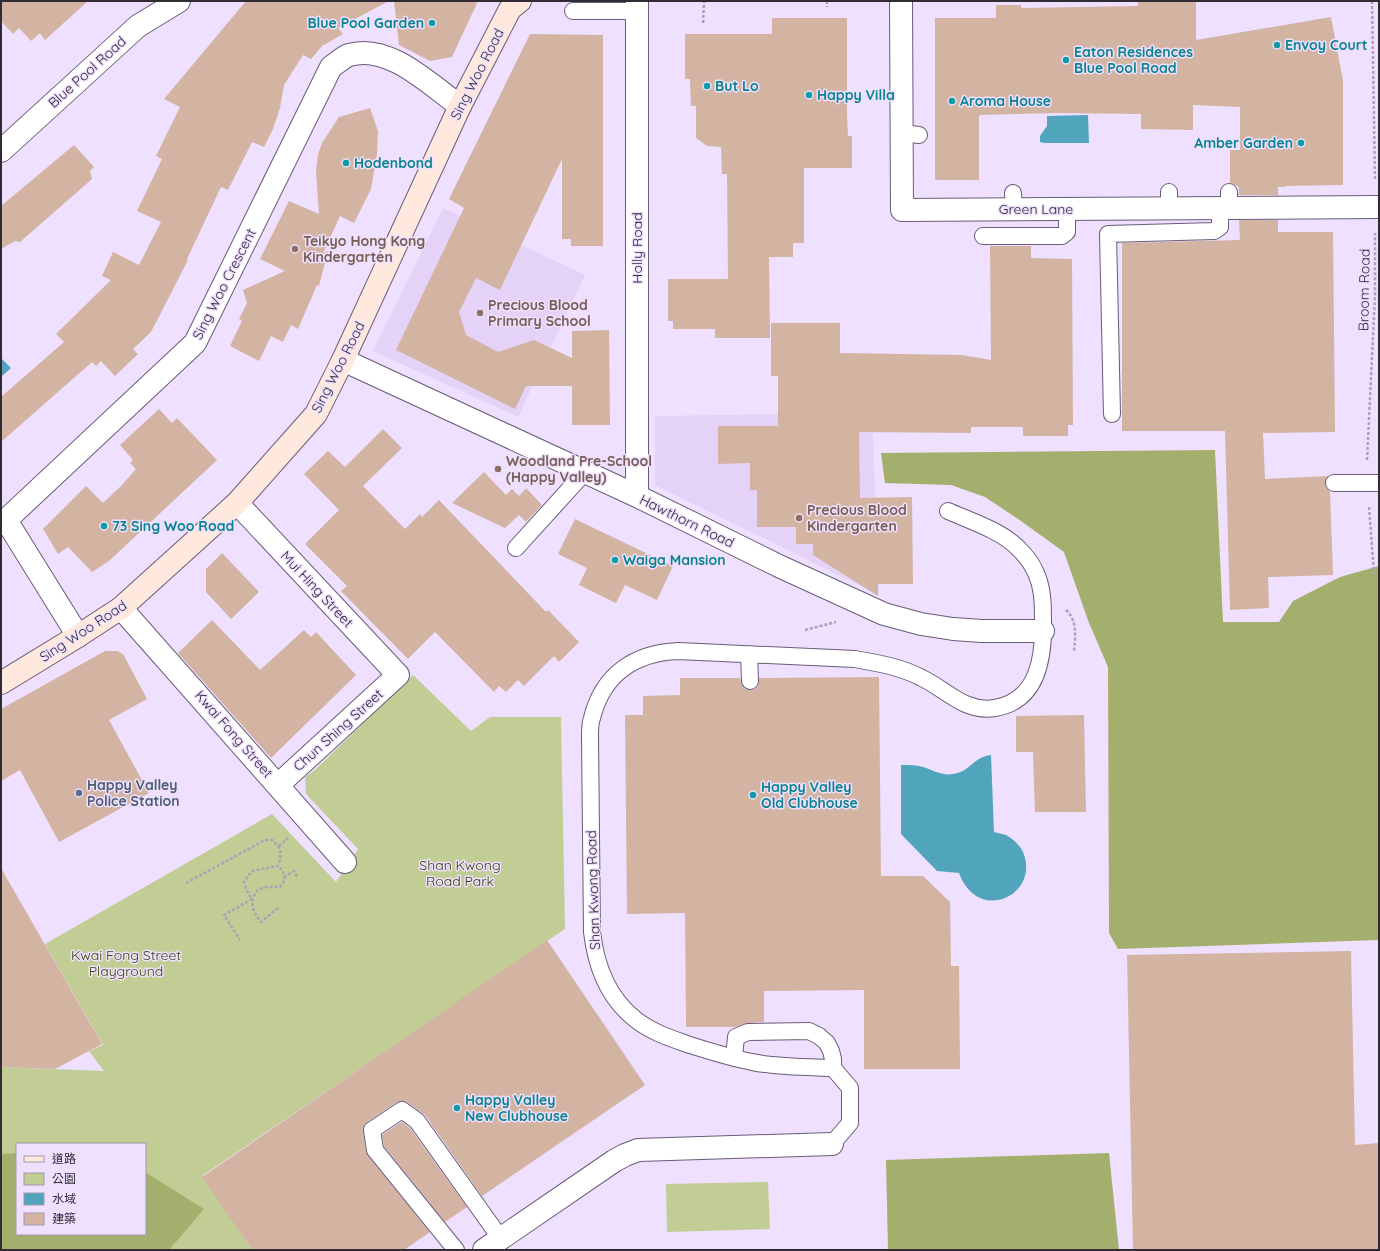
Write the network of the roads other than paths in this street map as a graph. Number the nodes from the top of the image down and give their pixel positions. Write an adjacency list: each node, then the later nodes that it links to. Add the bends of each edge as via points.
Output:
1 (179, 1): 7 (street, Blue Pool Road, via 138,26)
2 (902, 1): 10 (street, Green Lane, via 910,134 902,210 1014,201)
3 (513, 4): 6 (street, Sing Woo Road)
4 (636, 6): 5 (lane); 17 (street, Holly Road)
5 (573, 11)
6 (460, 106): 12 (street, Sing Woo Road); 23 (street, Sing Woo Crescent, via 395,60 369,53 348,56 331,67 195,343 6,520)
7 (1, 151)
8 (1226, 203): 9 (street, Green Lane); 10 (street, Green Lane, via 1169,200); 13 (lane, via 1220,227 1214,231 1108,234)
9 (1377, 207)
10 (1068, 209): 11 (lane, via 1068,232 1062,236)
11 (983, 236)
12 (343, 360): 14 (street, Hawthorn Road); 18 (street, Sing Woo Road, via 316,414)
13 (1112, 414)
14 (585, 472): 17 (street, Hawthorn Road); 20 (lane)
15 (1334, 483): 16 (lane)
16 (1373, 483)
17 (636, 496): 22 (street, Hawthorn Road, via 884,614 953,629)
18 (237, 503): 21 (street, Sing Woo Road); 25 (street, Mui Hing Street)
19 (948, 511): 22 (lane, Shan Kwong Road, via 1003,536 1019,549 1035,570 1043,596)
20 (516, 548)
21 (121, 608): 23 (street, Sing Woo Road); 28 (street, Kwai Fong Street)
22 (1043, 631): 24 (lane, Shan Kwong Road, via 1042,655 1037,674 1030,686 1021,696 996,708 968,706 923,678 879,663 855,659)
23 (78, 636): 27 (street, Sing Woo Road)
24 (749, 654): 26 (lane); 30 (lane, Shan Kwong Road, via 661,652 645,656 630,664 616,674 605,687 591,722 590,744 592,932 600,972 622,1006 650,1029 666,1037)
25 (398, 675): 28 (street, Chun Shing Street)
26 (750, 681)
27 (1, 683)
28 (278, 785): 29 (street, Kwai Fong Street)
29 (345, 862)
30 (734, 1058): 31 (lane, Shan Kwong Road, via 795,1067); 31 (lane, via 736,1038 748,1032 810,1031 827,1043 833,1059)
31 (833, 1068): 32 (lane, via 850,1088 850,1122)
32 (832, 1144): 33 (street, via 638,1150 614,1161)
33 (493, 1244): 34 (lane, via 417,1121 402,1110 372,1130 375,1150)
34 (456, 1250)

